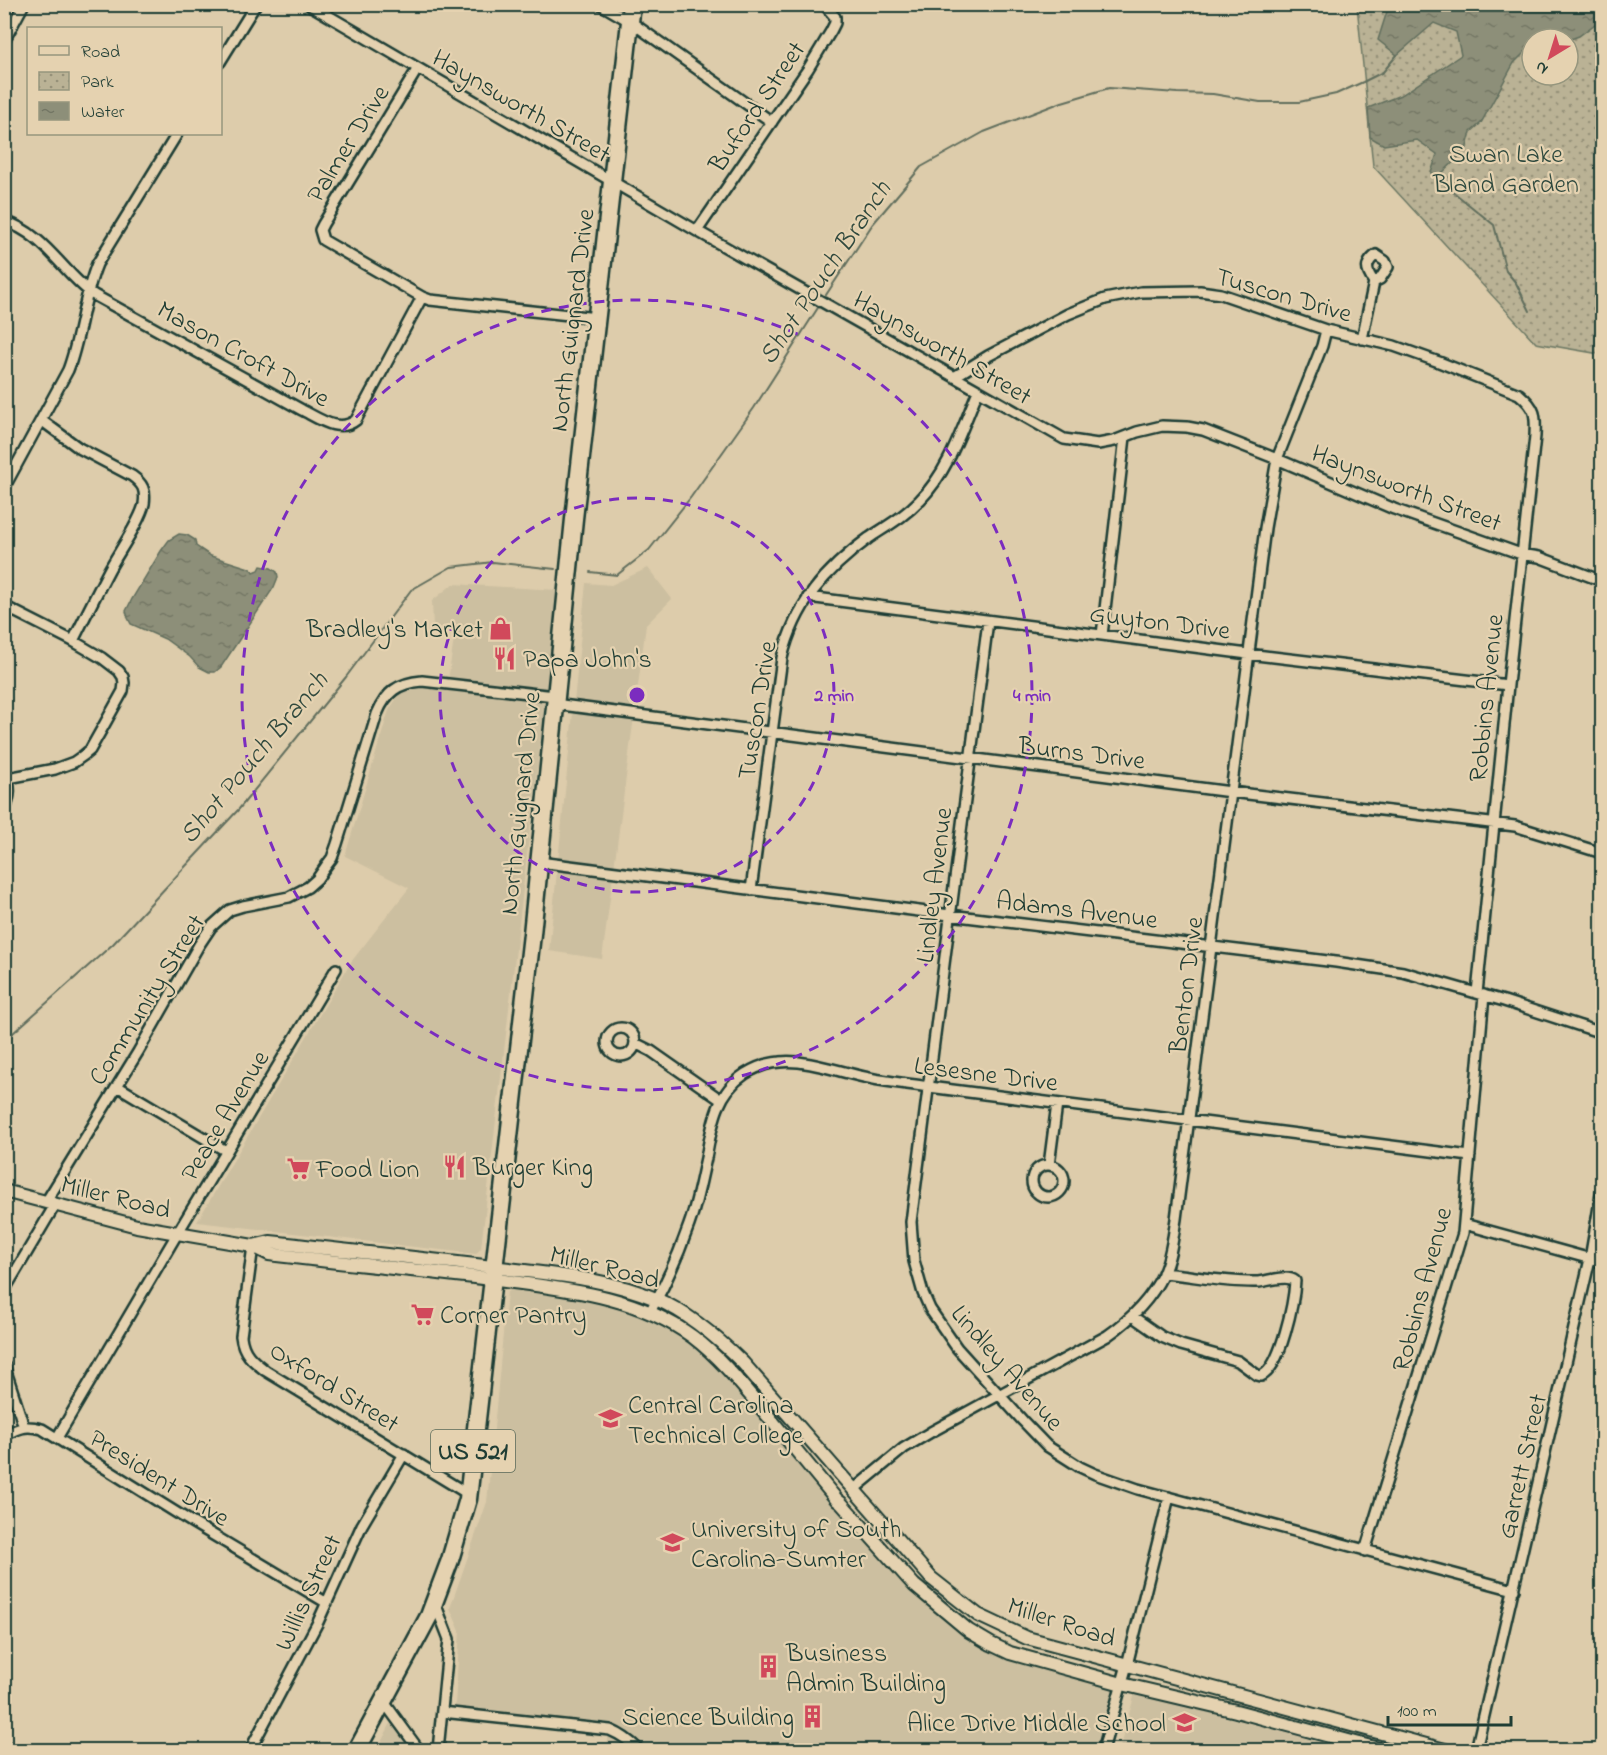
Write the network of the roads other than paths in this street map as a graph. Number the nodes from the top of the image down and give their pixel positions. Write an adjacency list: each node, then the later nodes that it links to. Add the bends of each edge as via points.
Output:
1 (24, 4): 8 (street)
2 (256, 4): 10 (street)
3 (308, 4): 11 (street, Haynsworth Street)
4 (600, 4): 7 (street)
5 (632, 4): 7 (highway, North Guignard Drive / US 521)
6 (824, 4): 12 (street, Buford Street, via 835,17 835,23)
7 (630, 22): 12 (street); 14 (highway, North Guignard Drive / US 521)
8 (8, 27): 9 (street)
9 (4, 41)
10 (222, 59)
11 (418, 69): 14 (street, Haynsworth Street); 19 (street, Palmer Drive, via 320,230 327,244)
12 (772, 122): 16 (street, Buford Street)
13 (176, 135): 18 (street, via 97,264)
14 (613, 182): 16 (street, Haynsworth Street); 20 (highway, North Guignard Drive / US 521)
15 (4, 221): 18 (street, Mason Croft Drive, via 51,250)
16 (697, 231): 23 (street, Haynsworth Street)
17 (1374, 282): 22 (street)
18 (88, 291): 19 (street, Mason Croft Drive, via 302,411 341,426 356,420); 26 (street, via 74,354)
19 (422, 297): 20 (street, Palmer Drive)
20 (597, 318): 39 (highway, North Guignard Drive / US 521)
21 (1326, 330): 22 (street, Tuscon Drive); 23 (street, Tuscon Drive, via 1221,294 1141,292 1105,299 1068,314); 28 (street, Benton Drive)
22 (1362, 339): 25 (street, Tuscon Drive, via 1394,346 1519,394)
23 (954, 377): 24 (street, Haynsworth Street)
24 (978, 391): 27 (street, Haynsworth Street, via 1064,439 1098,444); 32 (street, Tuscon Drive, via 945,465 929,490 898,520 843,560)
25 (1533, 409): 30 (street, Robbins Avenue, via 1535,436)
26 (41, 420): 29 (street); 36 (street, via 78,448 132,476 144,488 141,514)
27 (1125, 437): 28 (street, Haynsworth Street, via 1162,426 1187,427); 35 (street)
28 (1277, 459): 30 (street, Haynsworth Street, via 1394,509); 37 (street, Benton Drive)
29 (4, 488)
30 (1521, 554): 31 (street, Haynsworth Street); 38 (street, Robbins Avenue)
31 (1602, 581)
32 (808, 597): 34 (street, Guyton Drive); 40 (street, Tuscon Drive, via 786,643)
33 (4, 606): 36 (street)
34 (988, 621): 35 (street, Guyton Drive); 41 (street, Lindley Avenue)
35 (1102, 635): 37 (street, Guyton Drive)
36 (73, 641): 42 (street, via 119,671 123,691 90,750 79,759 55,769)
37 (1248, 654): 38 (street, Guyton Drive); 43 (street, Benton Drive)
38 (1508, 685): 45 (street, Robbins Avenue)
39 (555, 700): 40 (street, Burns Drive); 47 (highway, North Guignard Drive / US 521); 55 (street, Community Street, via 422,681 401,685 388,694 377,714 332,858 317,879 302,891 230,910 219,919 199,945)
40 (771, 733): 41 (street, Burns Drive); 48 (street, Tuscon Drive)
41 (970, 759): 43 (street, Burns Drive); 49 (street, Lindley Avenue)
42 (6, 775): 44 (street, via 10,793)
43 (1231, 792): 45 (street, Burns Drive); 50 (street, Benton Drive)
44 (4, 812)
45 (1494, 824): 46 (street, Burns Drive, via 1532,830); 52 (street, Robbins Avenue)
46 (1602, 853)
47 (539, 862): 48 (street, Adams Avenue); 71 (highway, North Guignard Drive / US 521)
48 (751, 890): 49 (street, Adams Avenue)
49 (950, 915): 50 (street, Adams Avenue); 56 (street, Lindley Avenue)
50 (1211, 947): 52 (street, Adams Avenue, via 1402,972); 59 (street, Benton Drive)
51 (336, 969): 60 (street, Peace Avenue)
52 (1480, 994): 53 (street, Adams Avenue); 61 (street, Robbins Avenue)
53 (1602, 1033)
54 (635, 1043): 57 (street)
55 (117, 1086): 60 (street); 65 (street, Community Street)
56 (928, 1087): 57 (street, Lesesne Drive, via 779,1062 757,1067 742,1076); 58 (street, Lesesne Drive); 78 (street, Lindley Avenue, via 911,1221 914,1261 930,1310)
57 (721, 1100): 74 (street, Lesesne Drive, via 689,1224)
58 (1057, 1104): 59 (street, Lesesne Drive); 62 (street)
59 (1188, 1120): 61 (street, Lesesne Drive); 72 (street, Benton Drive, via 1172,1242)
60 (226, 1151): 67 (street, Peace Avenue)
61 (1470, 1156): 66 (street, Robbins Avenue)
62 (1049, 1165)
63 (1602, 1189): 69 (street, Garrett Street)
64 (4, 1191): 65 (street, Miller Road)
65 (51, 1203): 67 (street, Miller Road); 73 (street, Community Street)
66 (1464, 1224): 69 (street); 86 (street, Robbins Avenue)
67 (177, 1234): 68 (street, Miller Road); 81 (street, Peace Avenue)
68 (253, 1246): 71 (street, Miller Road, via 270,1242); 82 (street, Oxford Street, via 241,1336 244,1350 266,1371)
69 (1590, 1259): 70 (street); 87 (street, Garrett Street)
70 (1602, 1262)
71 (494, 1273): 74 (street, Miller Road, via 584,1279); 75 (street, Miller Road, via 623,1302); 84 (highway, North Guignard Drive / US 521)
72 (1163, 1273): 76 (street, Benton Drive); 76 (street, via 1240,1282 1292,1278 1294,1297 1270,1370 1257,1375 1238,1361 1162,1337)
73 (4, 1291)
74 (657, 1299): 75 (street, Lesesne Drive); 83 (street, Miller Road, via 725,1345)
75 (650, 1312): 91 (street, Miller Road, via 714,1355 914,1585 969,1631 1010,1653)
76 (1132, 1316): 78 (street, Benton Drive, via 1101,1340)
77 (4, 1365): 79 (street)
78 (999, 1395): 83 (street, Benton Drive, via 904,1448); 85 (street, Lindley Avenue, via 1047,1446 1080,1467)
79 (24, 1427): 80 (street); 81 (street, President Drive, via 42,1429)
80 (4, 1436)
81 (57, 1438): 88 (street, President Drive)
82 (404, 1454): 84 (street); 88 (street, Willis Street, via 362,1525)
83 (853, 1490): 90 (street, Miller Road, via 931,1578 978,1615 1027,1638)
84 (468, 1494): 89 (highway, North Guignard Drive / US 521)
85 (1169, 1497): 86 (street, Lindley Avenue); 90 (street)
86 (1365, 1551): 87 (street, Lindley Avenue)
87 (1514, 1590): 104 (street, Garrett Street)
88 (327, 1603): 96 (street, Willis Street)
89 (432, 1609): 92 (highway, US 521); 93 (street, via 449,1639)
90 (1127, 1665): 91 (street); 103 (street, Miller Road)
91 (1122, 1684): 101 (street); 102 (street, Miller Road)
92 (384, 1702): 97 (highway, US 521); 98 (street)
93 (442, 1712): 99 (street); 100 (street, via 610,1730)
94 (4, 1747): 95 (street)
95 (11, 1750)
96 (250, 1750)
97 (357, 1750)
98 (419, 1750)
99 (438, 1750)
100 (639, 1750)
101 (1103, 1750)
102 (1382, 1750)
103 (1445, 1750)
104 (1476, 1750)

